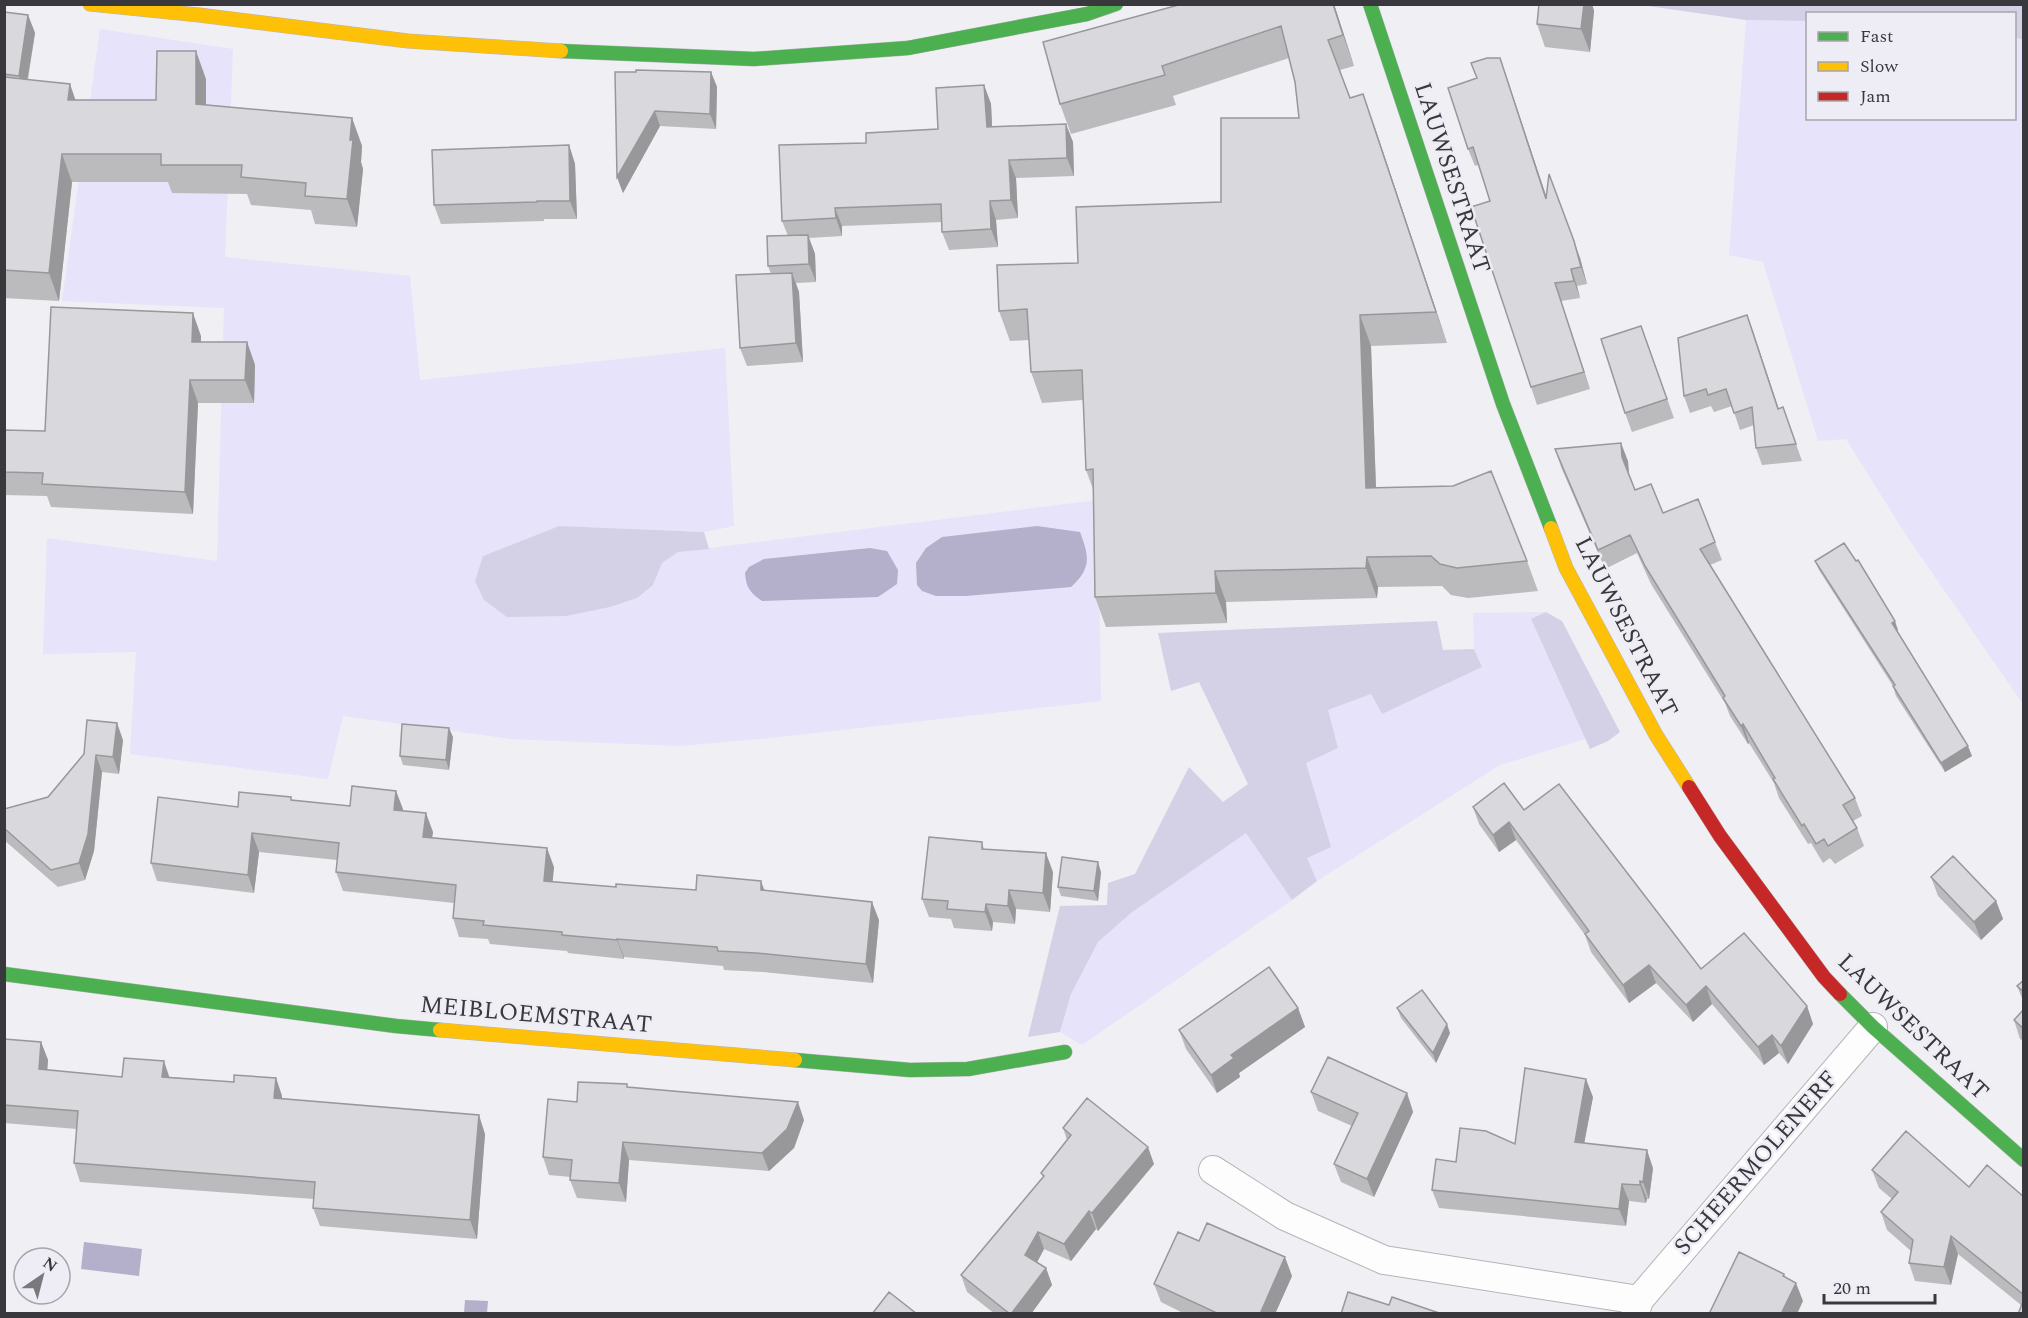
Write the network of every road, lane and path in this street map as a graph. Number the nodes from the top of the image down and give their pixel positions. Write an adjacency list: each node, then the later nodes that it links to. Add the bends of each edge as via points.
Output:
1 (90, 4): 2 (street, via 408,42 754,59 908,48 1087,14)
2 (1116, 4)
3 (1370, 4): 5 (street, LAUWSESTRAAT, via 1503,404 1566,568 1656,735 1720,836 1824,977)
4 (4, 974): 6 (street, MEIBLOEMSTRAAT, via 396,1026 910,1070 968,1069)
5 (1873, 1027): 7 (street, LAUWSESTRAAT); 9 (street, SCHEERMOLENERF)
6 (1065, 1052)
7 (2024, 1161)
8 (1213, 1170): 9 (street, SCHEERMOLENERF, via 1285,1216 1384,1260)
9 (1637, 1307)

